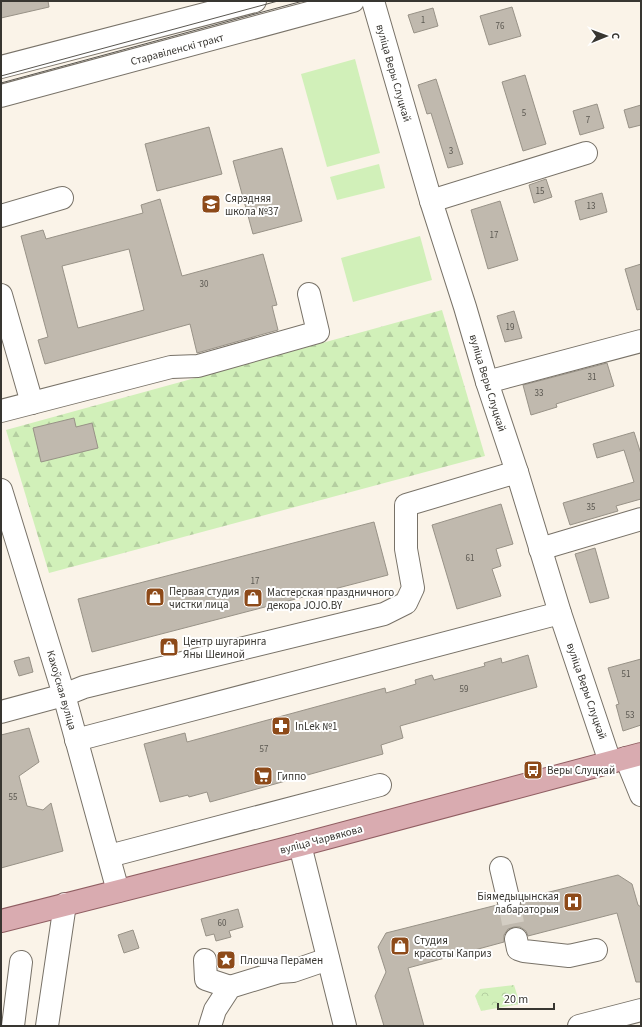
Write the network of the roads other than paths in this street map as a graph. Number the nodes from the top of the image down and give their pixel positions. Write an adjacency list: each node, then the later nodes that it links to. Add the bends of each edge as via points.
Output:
1 (256, 1): 4 (street)
2 (353, 1): 5 (street, Старавіленскі тракт)
3 (373, 1): 8 (street, вуліца Веры Слуцкай)
4 (1, 68)
5 (1, 96)
6 (586, 153): 8 (street)
7 (62, 198): 9 (street)
8 (431, 201): 13 (street, вуліца Веры Слуцкай)
9 (1, 216)
10 (309, 294): 14 (street, via 318,332 198,366 171,367)
11 (1, 295): 14 (street)
12 (641, 341): 13 (street)
13 (487, 382): 16 (street, вуліца Веры Слуцкай)
14 (32, 403): 15 (street)
15 (1, 411)
16 (517, 472): 19 (street, вуліца Веры Слуцкай); 21 (street, via 406,505 406,549 413,588 406,603 384,614 84,687)
17 (3, 503): 21 (street, Кахоўская вуліца)
18 (641, 519): 19 (street)
19 (540, 549): 20 (street, вуліца Веры Слуцкай)
20 (560, 613): 23 (street); 24 (street, вуліца Веры Слуцкай)
21 (64, 695): 22 (street); 23 (street, Кахоўская вуліца)
22 (1, 712)
23 (76, 740): 28 (street, Кахоўская вуліца)
24 (626, 758): 26 (street, вуліца Веры Слуцкай); 27 (main road, вуліца Чарвякова)
25 (380, 784): 28 (street)
26 (641, 795)
27 (300, 845): 30 (main road, вуліца Чарвякова); 36 (street)
28 (108, 856): 30 (street, Кахоўская вуліца)
29 (501, 868): 31 (street)
30 (118, 891): 32 (main road, вуліца Чарвякова)
31 (509, 902)
32 (65, 904): 33 (main road, вуліца Чарвякова); 42 (street)
33 (1, 921)
34 (516, 939): 35 (street, via 518,949 524,951 569,956)
35 (596, 950)
36 (328, 959): 39 (street); 44 (street)
37 (206, 960): 39 (street, via 206,979)
38 (21, 962): 41 (street)
39 (230, 987): 43 (street, via 215,1010)
40 (641, 1010): 45 (street)
41 (13, 1026)
42 (47, 1026)
43 (210, 1026)
44 (345, 1026)
45 (578, 1026)

